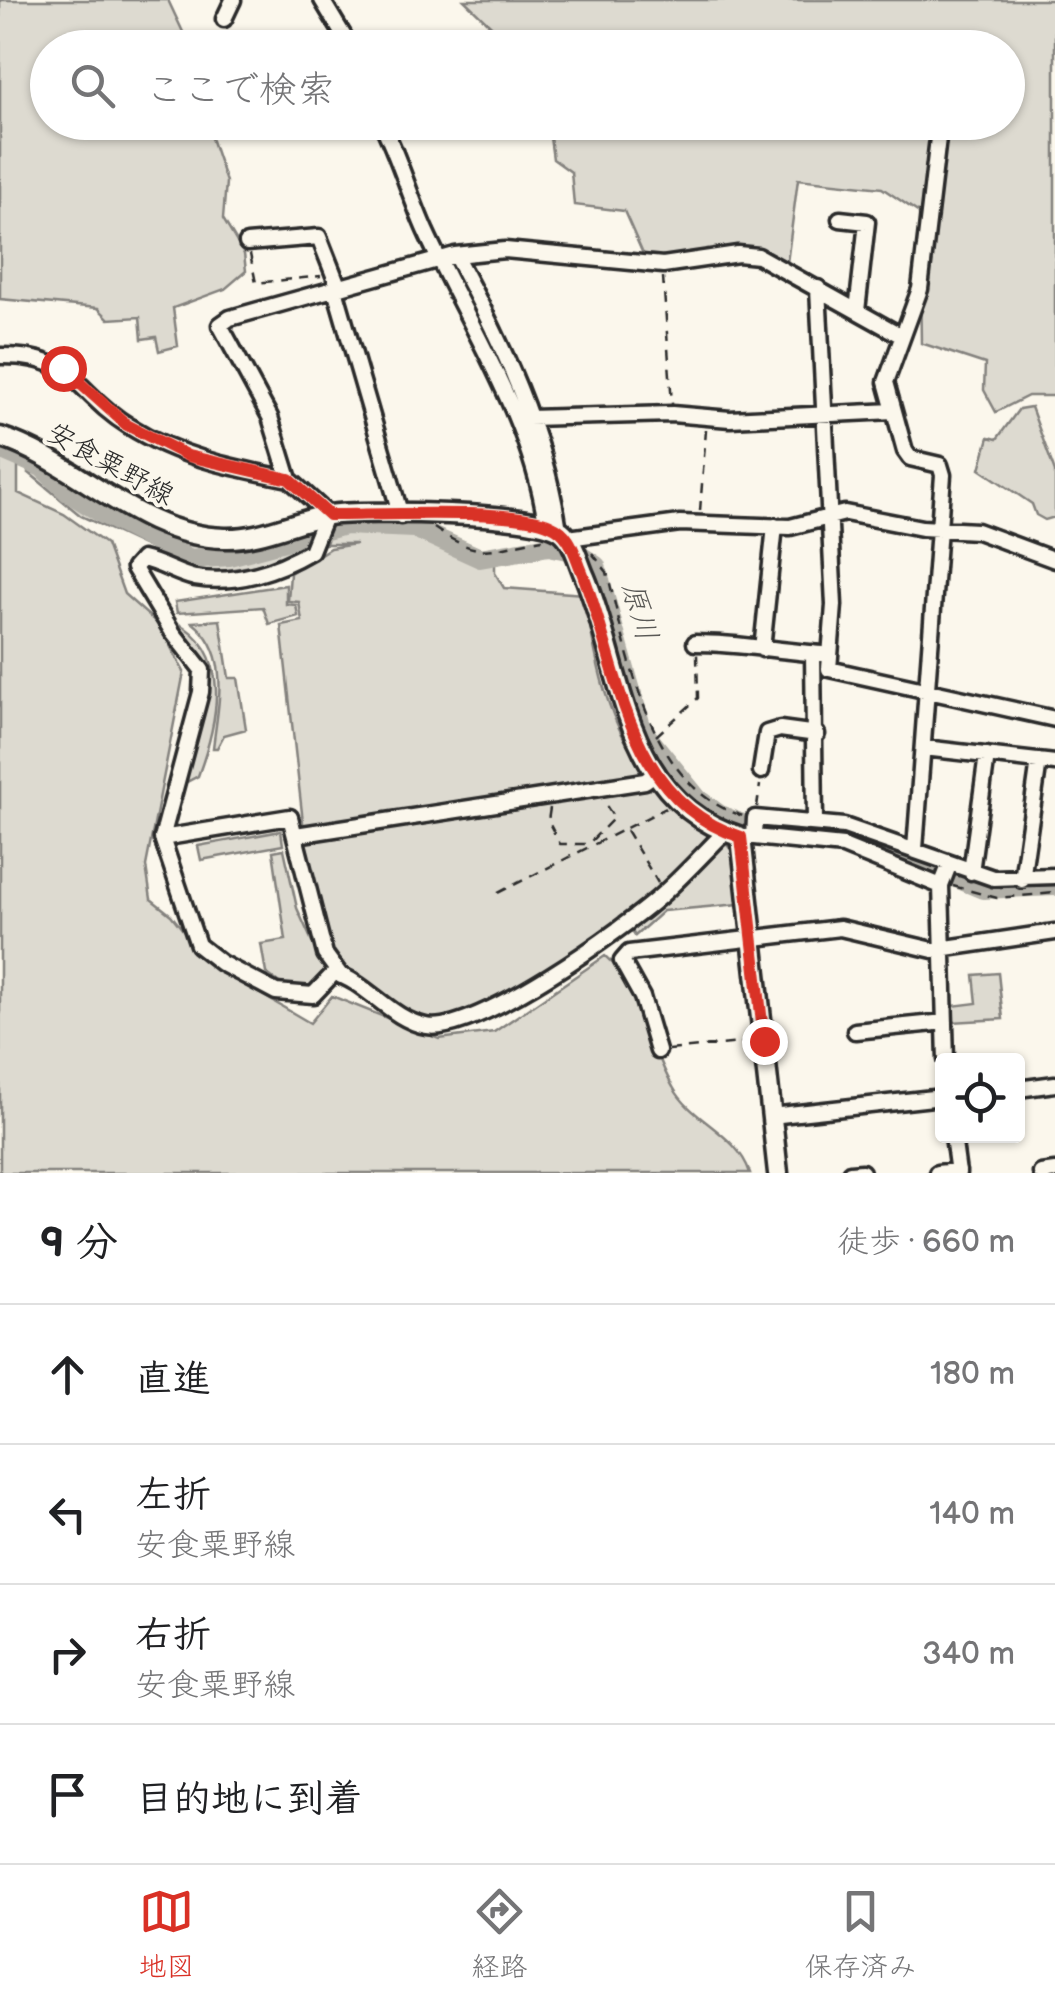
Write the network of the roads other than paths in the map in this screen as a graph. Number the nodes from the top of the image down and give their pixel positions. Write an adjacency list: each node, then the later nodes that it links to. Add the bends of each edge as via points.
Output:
1 (233, 0): 3 (street)
2 (322, 0): 4 (street)
3 (224, 19)
4 (341, 30)
5 (390, 140): 9 (street)
6 (938, 140): 13 (street, via 920,290)
7 (840, 219): 12 (street, via 868,222)
8 (247, 243): 10 (street, via 320,237)
9 (448, 257): 10 (street); 11 (street, via 505,250 662,265 738,254 758,256); 17 (street, via 488,316); 25 (street, via 534,472)
10 (336, 284): 19 (street, via 220,325 270,417); 20 (street)
11 (818, 288): 12 (street); 16 (street)
12 (858, 311): 13 (street)
13 (900, 335): 15 (street, via 886,382)
14 (0, 356): 19 (street, via 55,363 127,425 188,456)
15 (893, 411): 16 (street); 24 (street, via 910,458 940,465)
16 (823, 415): 17 (street); 21 (street)
17 (529, 418): 25 (street)
18 (0, 438): 22 (main road, 安食粟野線, via 37,451 160,526 192,534 260,535)
19 (289, 479): 22 (street)
20 (408, 516): 22 (main road, 安食粟野線); 25 (main road, 安食粟野線, via 523,518)
21 (828, 516): 23 (street); 24 (street, via 845,513); 30 (street)
22 (326, 519): 43 (street, via 316,545 276,570 226,580 192,578 142,559 134,568 202,670)
23 (775, 526): 25 (street, via 700,522); 28 (street)
24 (941, 530): 26 (street, via 976,531); 31 (street)
25 (568, 539): 39 (main road, via 626,720)
26 (1055, 560)
27 (695, 642): 28 (street)
28 (762, 649): 29 (street)
29 (813, 653): 30 (street); 33 (street)
30 (831, 655): 31 (street, via 829,670)
31 (929, 693): 32 (street); 34 (street)
32 (1055, 719)
33 (817, 734): 38 (street, via 767,734); 40 (street)
34 (924, 748): 35 (street); 44 (street)
35 (987, 756): 36 (street); 45 (street)
36 (1039, 761): 37 (street); 48 (street)
37 (1055, 763)
38 (762, 771)
39 (657, 772): 41 (main road, via 681,800); 42 (street, via 593,790)
40 (816, 822): 41 (street); 44 (street)
41 (747, 830): 46 (street, via 843,846); 50 (main road); 52 (street, via 618,930 478,1018 426,1026)
42 (296, 835): 43 (street, via 290,818); 52 (street, via 325,954)
43 (162, 838): 52 (street, via 198,945 220,963 276,992 306,996 334,974)
44 (914, 849): 46 (street)
45 (970, 872): 46 (street); 48 (street)
46 (945, 876): 51 (street)
47 (1055, 876): 48 (street)
48 (1022, 880)
49 (1055, 932): 51 (street)
50 (752, 939): 51 (street, via 840,928); 55 (street, via 629,953 622,961 642,996); 60 (main road)
51 (942, 949): 53 (street)
52 (342, 976)
53 (945, 1022): 54 (street); 56 (street)
54 (854, 1031)
55 (658, 1051)
56 (946, 1053)
57 (1055, 1084): 58 (street)
58 (1025, 1088)
59 (935, 1098): 60 (street)
60 (771, 1116): 64 (main road)
61 (954, 1143): 62 (street)
62 (958, 1172): 65 (street)
63 (1055, 1172): 66 (street)
64 (778, 1173)
65 (937, 1173)
66 (1042, 1173)

